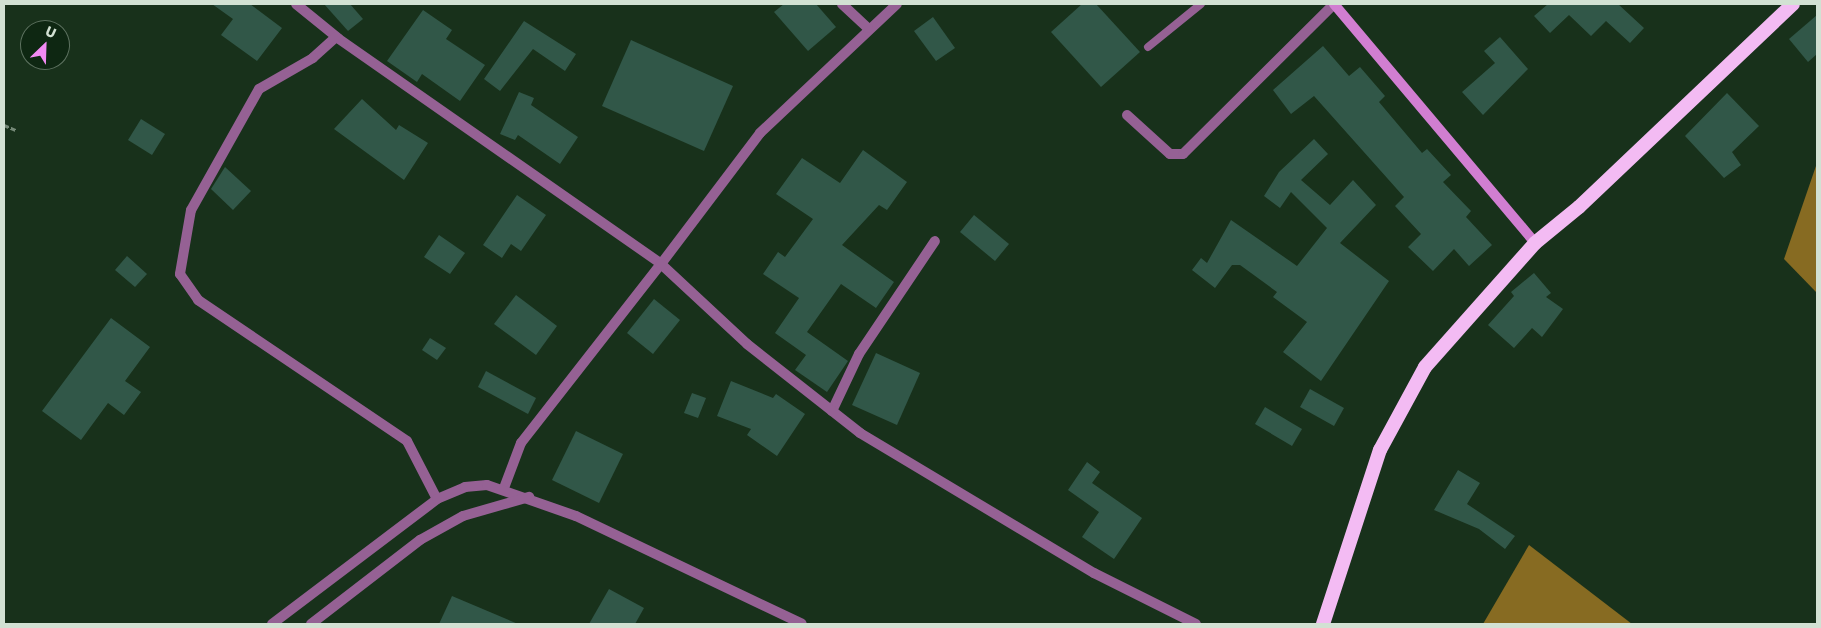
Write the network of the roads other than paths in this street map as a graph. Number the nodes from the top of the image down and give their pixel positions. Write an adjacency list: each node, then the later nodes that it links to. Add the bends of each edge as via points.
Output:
1 (296, 4): 8 (street)
2 (842, 4): 7 (street)
3 (898, 4): 7 (street)
4 (1201, 4): 9 (lane)
5 (1334, 4): 10 (street, via 1183,154 1170,154); 12 (main road)
6 (1793, 4): 12 (highway, via 1579,207)
7 (868, 28): 13 (street, via 760,133)
8 (336, 37): 13 (street); 17 (street, via 313,58 259,89 190,210 180,274 186,287 214,312 386,423 417,455)
9 (1148, 47)
10 (1127, 115)
11 (935, 241): 14 (street, via 859,354)
12 (1535, 243): 23 (highway, via 1445,342 1409,390 1380,450)
13 (661, 264): 14 (street, via 747,344); 15 (street, via 521,443)
14 (832, 412): 22 (street, via 1041,542)
15 (504, 488): 16 (street); 17 (street, via 465,487)
16 (529, 497): 18 (street, via 463,516 420,540); 21 (street)
17 (437, 499): 19 (street)
18 (314, 622): 20 (street)
19 (272, 624)
20 (329, 624)
21 (802, 624)
22 (1196, 624)
23 (1323, 624)

